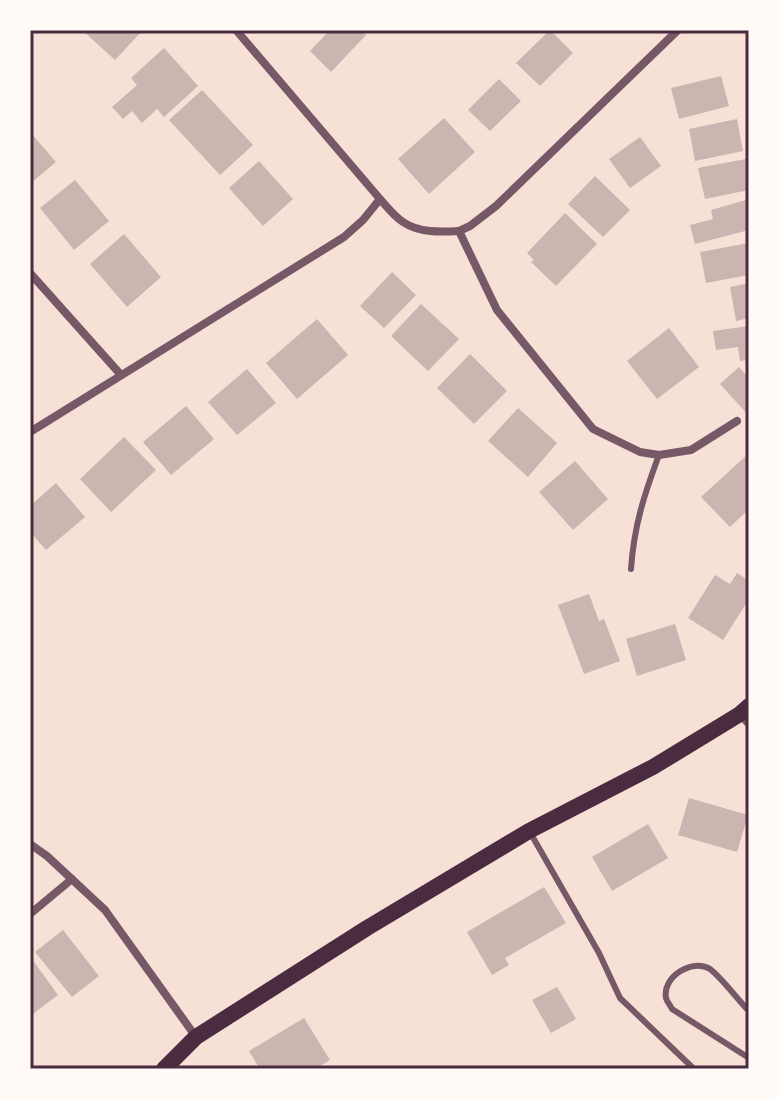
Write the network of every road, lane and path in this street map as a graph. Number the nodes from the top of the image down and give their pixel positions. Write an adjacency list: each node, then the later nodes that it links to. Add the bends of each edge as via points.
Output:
1 (678, 30): 4 (street, via 496,206)
2 (238, 31): 3 (street)
3 (380, 199): 4 (street, via 414,228); 6 (street, via 344,237)
4 (459, 231): 9 (street, via 497,310 593,429 640,452)
5 (30, 273): 6 (street)
6 (121, 375): 8 (street)
7 (737, 421): 9 (street, via 691,450)
8 (30, 432)
9 (659, 455): 10 (lane, via 633,538)
10 (631, 569)
11 (746, 715): 12 (main road)
12 (529, 831): 17 (main road); 20 (lane, via 620,998)
13 (30, 844): 14 (street)
14 (72, 879): 15 (street); 17 (street, via 105,910)
15 (30, 914)
16 (749, 1011): 18 (lane, via 709,968 679,971 668,984 666,997 672,1009)
17 (196, 1037): 19 (main road)
18 (749, 1058)
19 (164, 1069)
20 (694, 1069)

